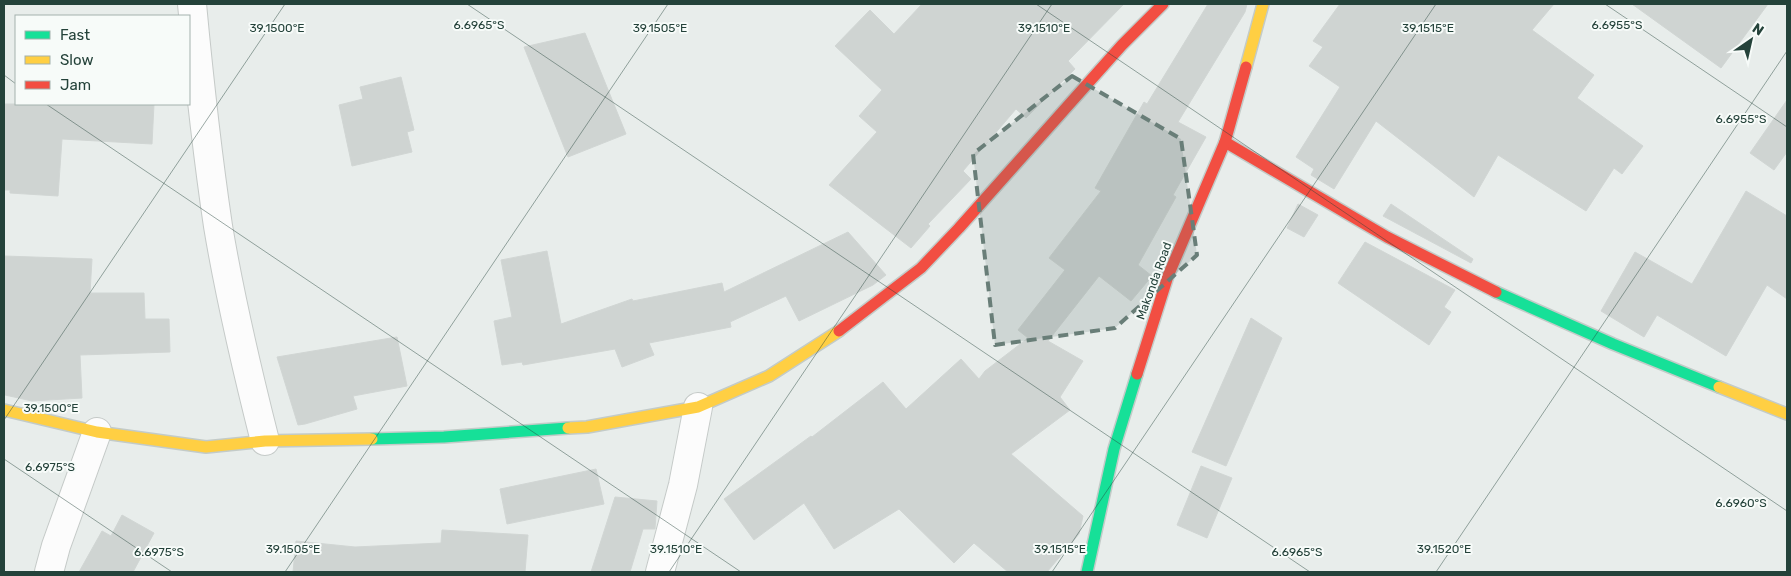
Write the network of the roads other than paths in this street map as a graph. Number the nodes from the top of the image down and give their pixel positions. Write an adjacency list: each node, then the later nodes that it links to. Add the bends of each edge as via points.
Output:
1 (192, 4): 9 (street, via 202,112 218,227 242,351)
2 (1164, 4): 5 (street, via 1122,45 921,268 846,326 769,376)
3 (1263, 4): 4 (street, Makonda Road)
4 (1225, 142): 7 (street, via 1442,266 1541,313); 12 (street, Makonda Road, via 1168,276 1114,449)
5 (698, 407): 9 (street, via 587,428 444,437); 11 (street, via 683,485)
6 (4, 410): 8 (street)
7 (1787, 414)
8 (97, 432): 9 (street, via 206,447); 10 (street)
9 (265, 441)
10 (49, 572)
11 (660, 572)
12 (1087, 572)

